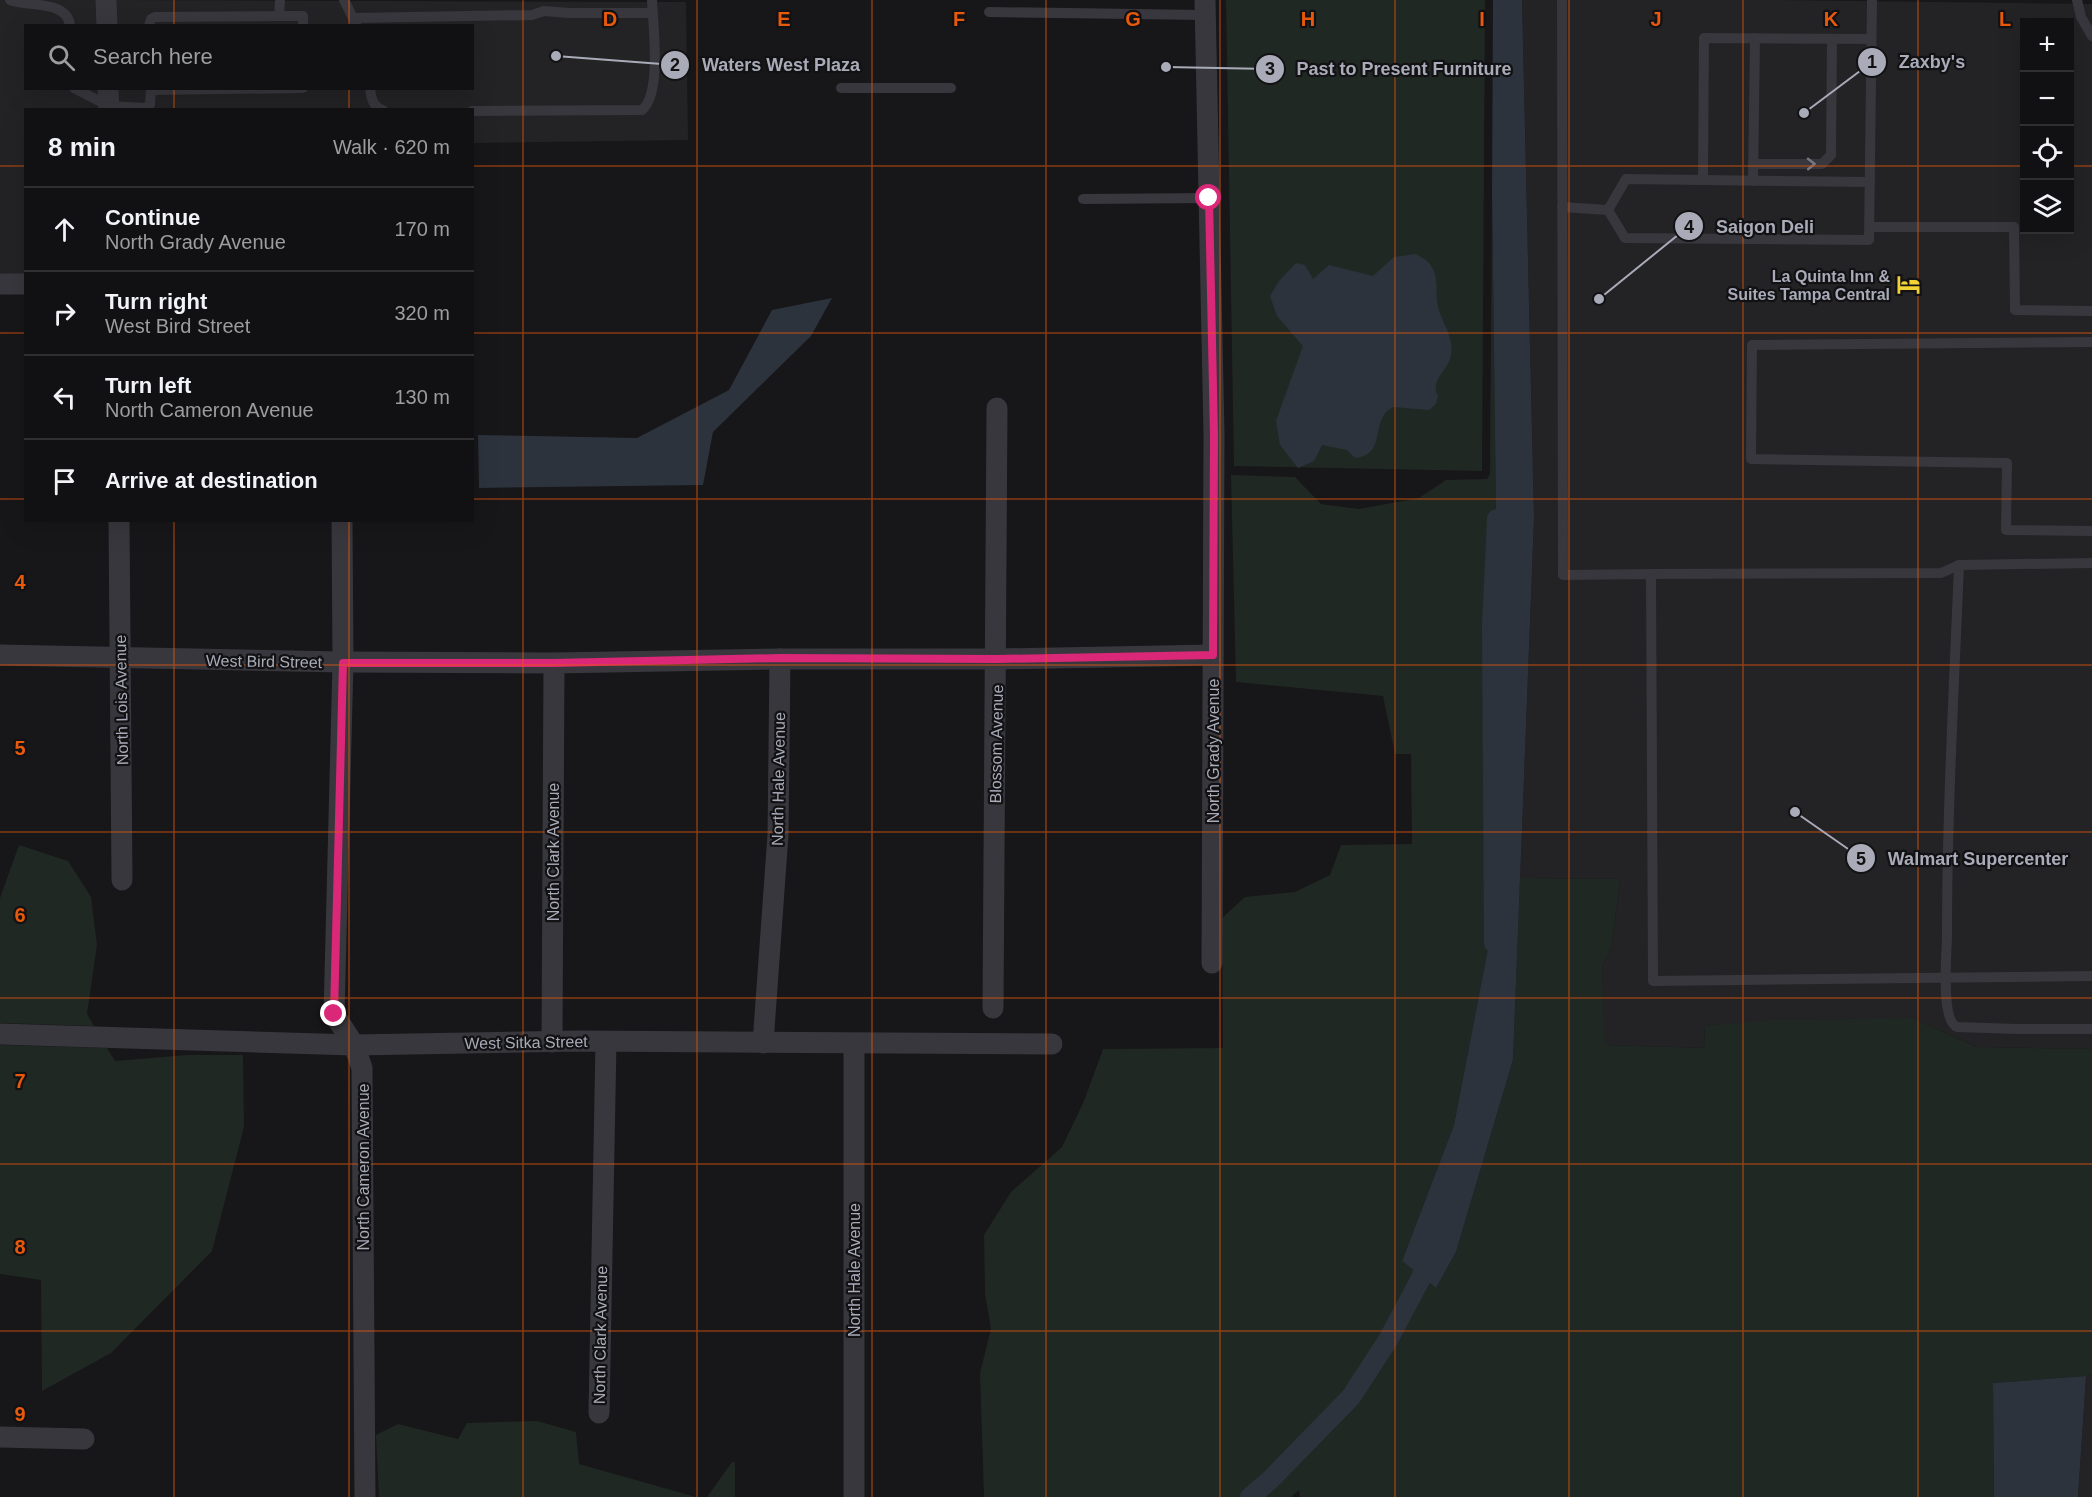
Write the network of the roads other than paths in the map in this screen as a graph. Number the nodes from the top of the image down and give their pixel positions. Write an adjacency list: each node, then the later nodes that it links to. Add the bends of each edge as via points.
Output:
1 (10, 0): 19 (lane, via 57,7 65,12)
2 (106, 0): 20 (street)
3 (279, 0): 13 (lane)
4 (344, 0): 18 (lane)
5 (652, 0): 12 (lane)
6 (1562, 0): 43 (lane)
7 (1872, 0): 26 (lane)
8 (2077, 0): 23 (lane)
9 (544, 6): 12 (lane, via 569,13); 18 (lane, via 532,15)
10 (1205, 8): 11 (lane); 41 (street, North Grady Avenue)
11 (989, 12)
12 (652, 13): 36 (lane, via 653,86 642,110)
13 (272, 20): 17 (lane); 22 (lane, via 303,16)
14 (171, 21): 15 (lane); 21 (lane, via 155,17)
15 (194, 21): 16 (lane)
16 (216, 21): 17 (lane)
17 (245, 21)
18 (355, 22)
19 (70, 24)
20 (106, 24)
21 (150, 24)
22 (303, 24)
23 (2092, 36)
24 (1755, 38): 25 (lane); 37 (lane); 38 (lane, via 1704,38)
25 (1832, 39): 26 (lane); 37 (lane, one-way to 25, via 1822,164 1831,155)
26 (1871, 39): 40 (lane)
27 (841, 88): 28 (lane)
28 (951, 88)
29 (79, 90): 32 (lane)
30 (151, 90): 34 (lane, via 150,105)
31 (370, 90): 35 (lane)
32 (109, 102): 33 (lane)
33 (146, 108)
34 (146, 108)
35 (379, 108)
36 (474, 111)
37 (1753, 164): 39 (lane)
38 (1703, 180): 39 (lane); 44 (lane, via 1626,179)
39 (1753, 181): 40 (lane)
40 (1870, 182): 45 (lane)
41 (1209, 198): 42 (lane); 58 (street, North Grady Avenue)
42 (1083, 199)
43 (1562, 207): 44 (lane); 56 (lane, via 1563,575)
44 (1608, 210): 45 (lane, via 1625,238 1869,240)
45 (1870, 227): 48 (lane, via 2014,227 2015,310)
46 (0, 284): 47 (street)
47 (24, 284)
48 (2092, 311)
49 (2092, 342): 53 (lane, via 1752,345 1751,459 2007,463 2006,530)
50 (997, 408): 61 (street, Blossom Avenue)
51 (119, 522): 59 (street, North Lois Avenue)
52 (342, 522): 62 (street, North Cameron Avenue)
53 (2092, 531)
54 (2092, 563): 55 (lane)
55 (1959, 565): 56 (lane, via 1941,573); 67 (lane)
56 (1652, 574): 67 (lane, via 1653,981)
57 (0, 655): 59 (street, West Bird Street)
58 (1213, 655): 61 (street, West Bird Street); 65 (street, North Grady Avenue)
59 (120, 657): 62 (street, West Bird Street); 64 (street, North Lois Avenue)
60 (780, 658): 61 (street, West Bird Street); 63 (street, West Bird Street); 73 (street, North Hale Avenue, via 778,835)
61 (997, 659): 68 (street, Blossom Avenue)
62 (343, 663): 63 (street, West Bird Street); 76 (street, North Cameron Avenue, via 334,1014)
63 (554, 663): 71 (street, North Clark Avenue)
64 (123, 880)
65 (1212, 963)
66 (2092, 976): 67 (lane)
67 (1947, 978): 69 (lane, via 1947,1012 1956,1027)
68 (993, 1008)
69 (2092, 1029)
70 (0, 1034): 76 (street, West Sitka Street)
71 (552, 1042): 72 (street, West Sitka Street); 76 (street, West Sitka Street)
72 (606, 1042): 73 (street, West Sitka Street); 77 (street, North Clark Avenue)
73 (763, 1043): 74 (street, West Sitka Street)
74 (854, 1044): 75 (street, West Sitka Street); 81 (street, North Hale Avenue)
75 (1052, 1044)
76 (354, 1045): 80 (street, North Cameron Avenue, via 363,1068)
77 (599, 1413)
78 (0, 1437): 79 (street)
79 (84, 1439)
80 (365, 1497)
81 (854, 1497)

